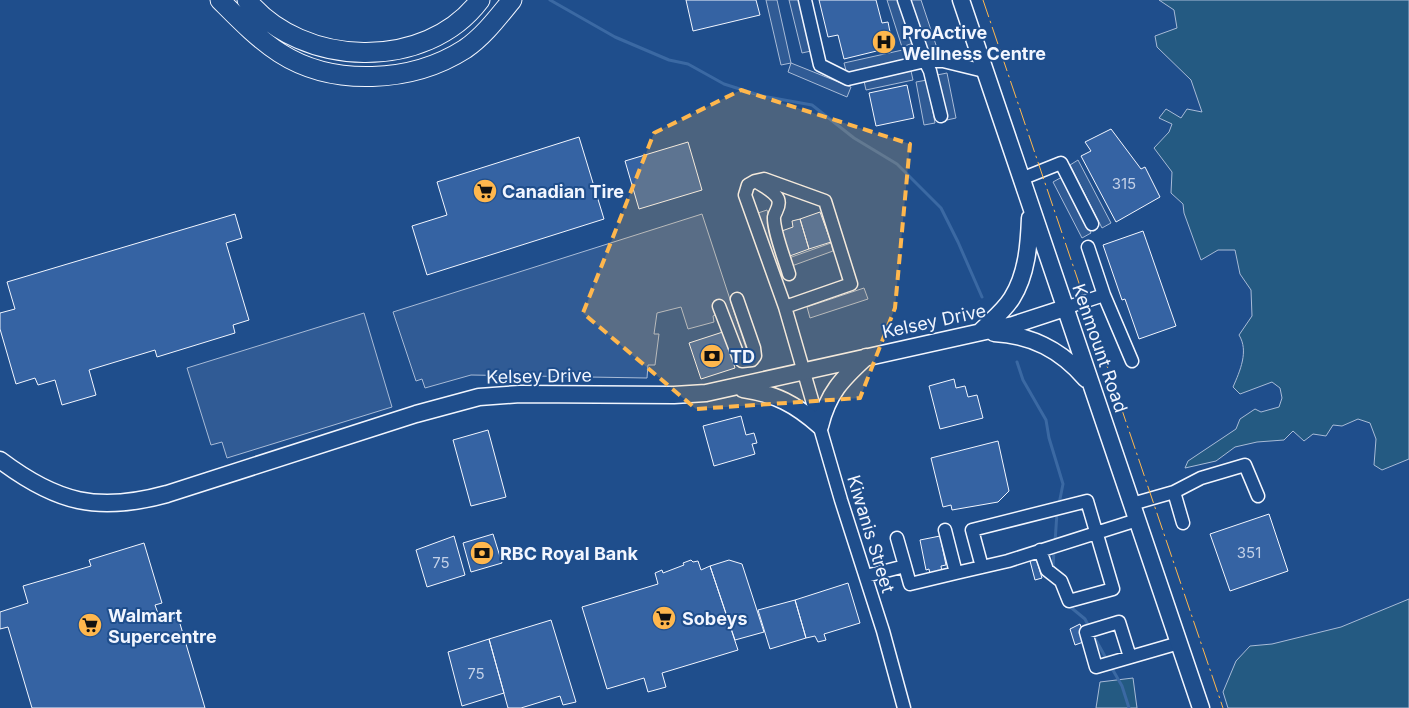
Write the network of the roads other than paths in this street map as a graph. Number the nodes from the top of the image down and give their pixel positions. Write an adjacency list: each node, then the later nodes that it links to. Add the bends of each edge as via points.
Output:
1 (220, 0): 4 (highway, via 253,33 281,54 330,74 364,76 398,74 431,65 465,49 492,25)
2 (247, 0): 3 (highway, via 283,31 319,47 354,52 390,51 423,42 453,26)
3 (480, 0)
4 (512, 0)
5 (805, 0): 8 (street, via 820,65 848,79)
6 (904, 0): 8 (street)
7 (961, 0): 9 (main road, Kenmount Road)
8 (925, 61): 9 (street, via 943,61); 10 (street)
9 (984, 71): 11 (main road, Kenmount Road)
10 (941, 116)
11 (1021, 179): 13 (main road, Kenmount Road); 14 (street, via 1061,163)
12 (755, 181): 16 (street, via 778,199 774,220); 20 (street, Kiwanis Street, via 748,185 745,195); 20 (street, via 764,179 825,201 851,284)
13 (1031, 208): 21 (main road, Kenmount Road); 22 (main road, via 1029,241 1020,282 1000,313)
14 (1092, 224)
15 (1088, 247): 17 (street)
16 (790, 274)
17 (1104, 295): 21 (street); 24 (street)
18 (737, 300): 19 (street, via 754,348 752,360 742,361 739,358)
19 (719, 306)
20 (785, 307): 25 (street, Kiwanis Street)
21 (1065, 308): 22 (main road, Kelsey Drive); 26 (main road, Kenmount Road)
22 (980, 332): 23 (main road, Kelsey Drive); 26 (main road, via 1014,334 1048,347 1074,365)
23 (866, 357): 25 (main road, Kelsey Drive); 28 (main road, via 834,390)
24 (1132, 361)
25 (804, 371): 27 (main road, Kelsey Drive); 28 (street, Kiwanis Street)
26 (1091, 385): 32 (main road, Kenmount Road)
27 (736, 388): 28 (main road, via 784,399); 29 (main road, Kelsey Drive, via 690,394 479,397 167,494 118,504 82,501 57,493 19,474)
28 (820, 426): 41 (street, Kiwanis Street)
29 (0, 460)
30 (1174, 492): 31 (street, via 1201,478 1245,465); 32 (street); 33 (street)
31 (1258, 496)
32 (1134, 512): 35 (street); 42 (main road, Kenmount Road)
33 (1183, 523)
34 (945, 530): 40 (street)
35 (1097, 532): 37 (street); 37 (street, via 1113,589 1069,601 1061,581 1047,570); 39 (street, via 1087,501 972,530)
36 (897, 538): 38 (street)
37 (1040, 550): 39 (street)
38 (905, 566): 40 (street, via 910,584); 41 (street)
39 (982, 567): 40 (street)
40 (956, 573)
41 (866, 576): 44 (street, Kiwanis Street)
42 (1179, 642): 43 (street); 45 (main road, Kenmount Road)
43 (1130, 657)
44 (904, 708)
45 (1201, 708)

